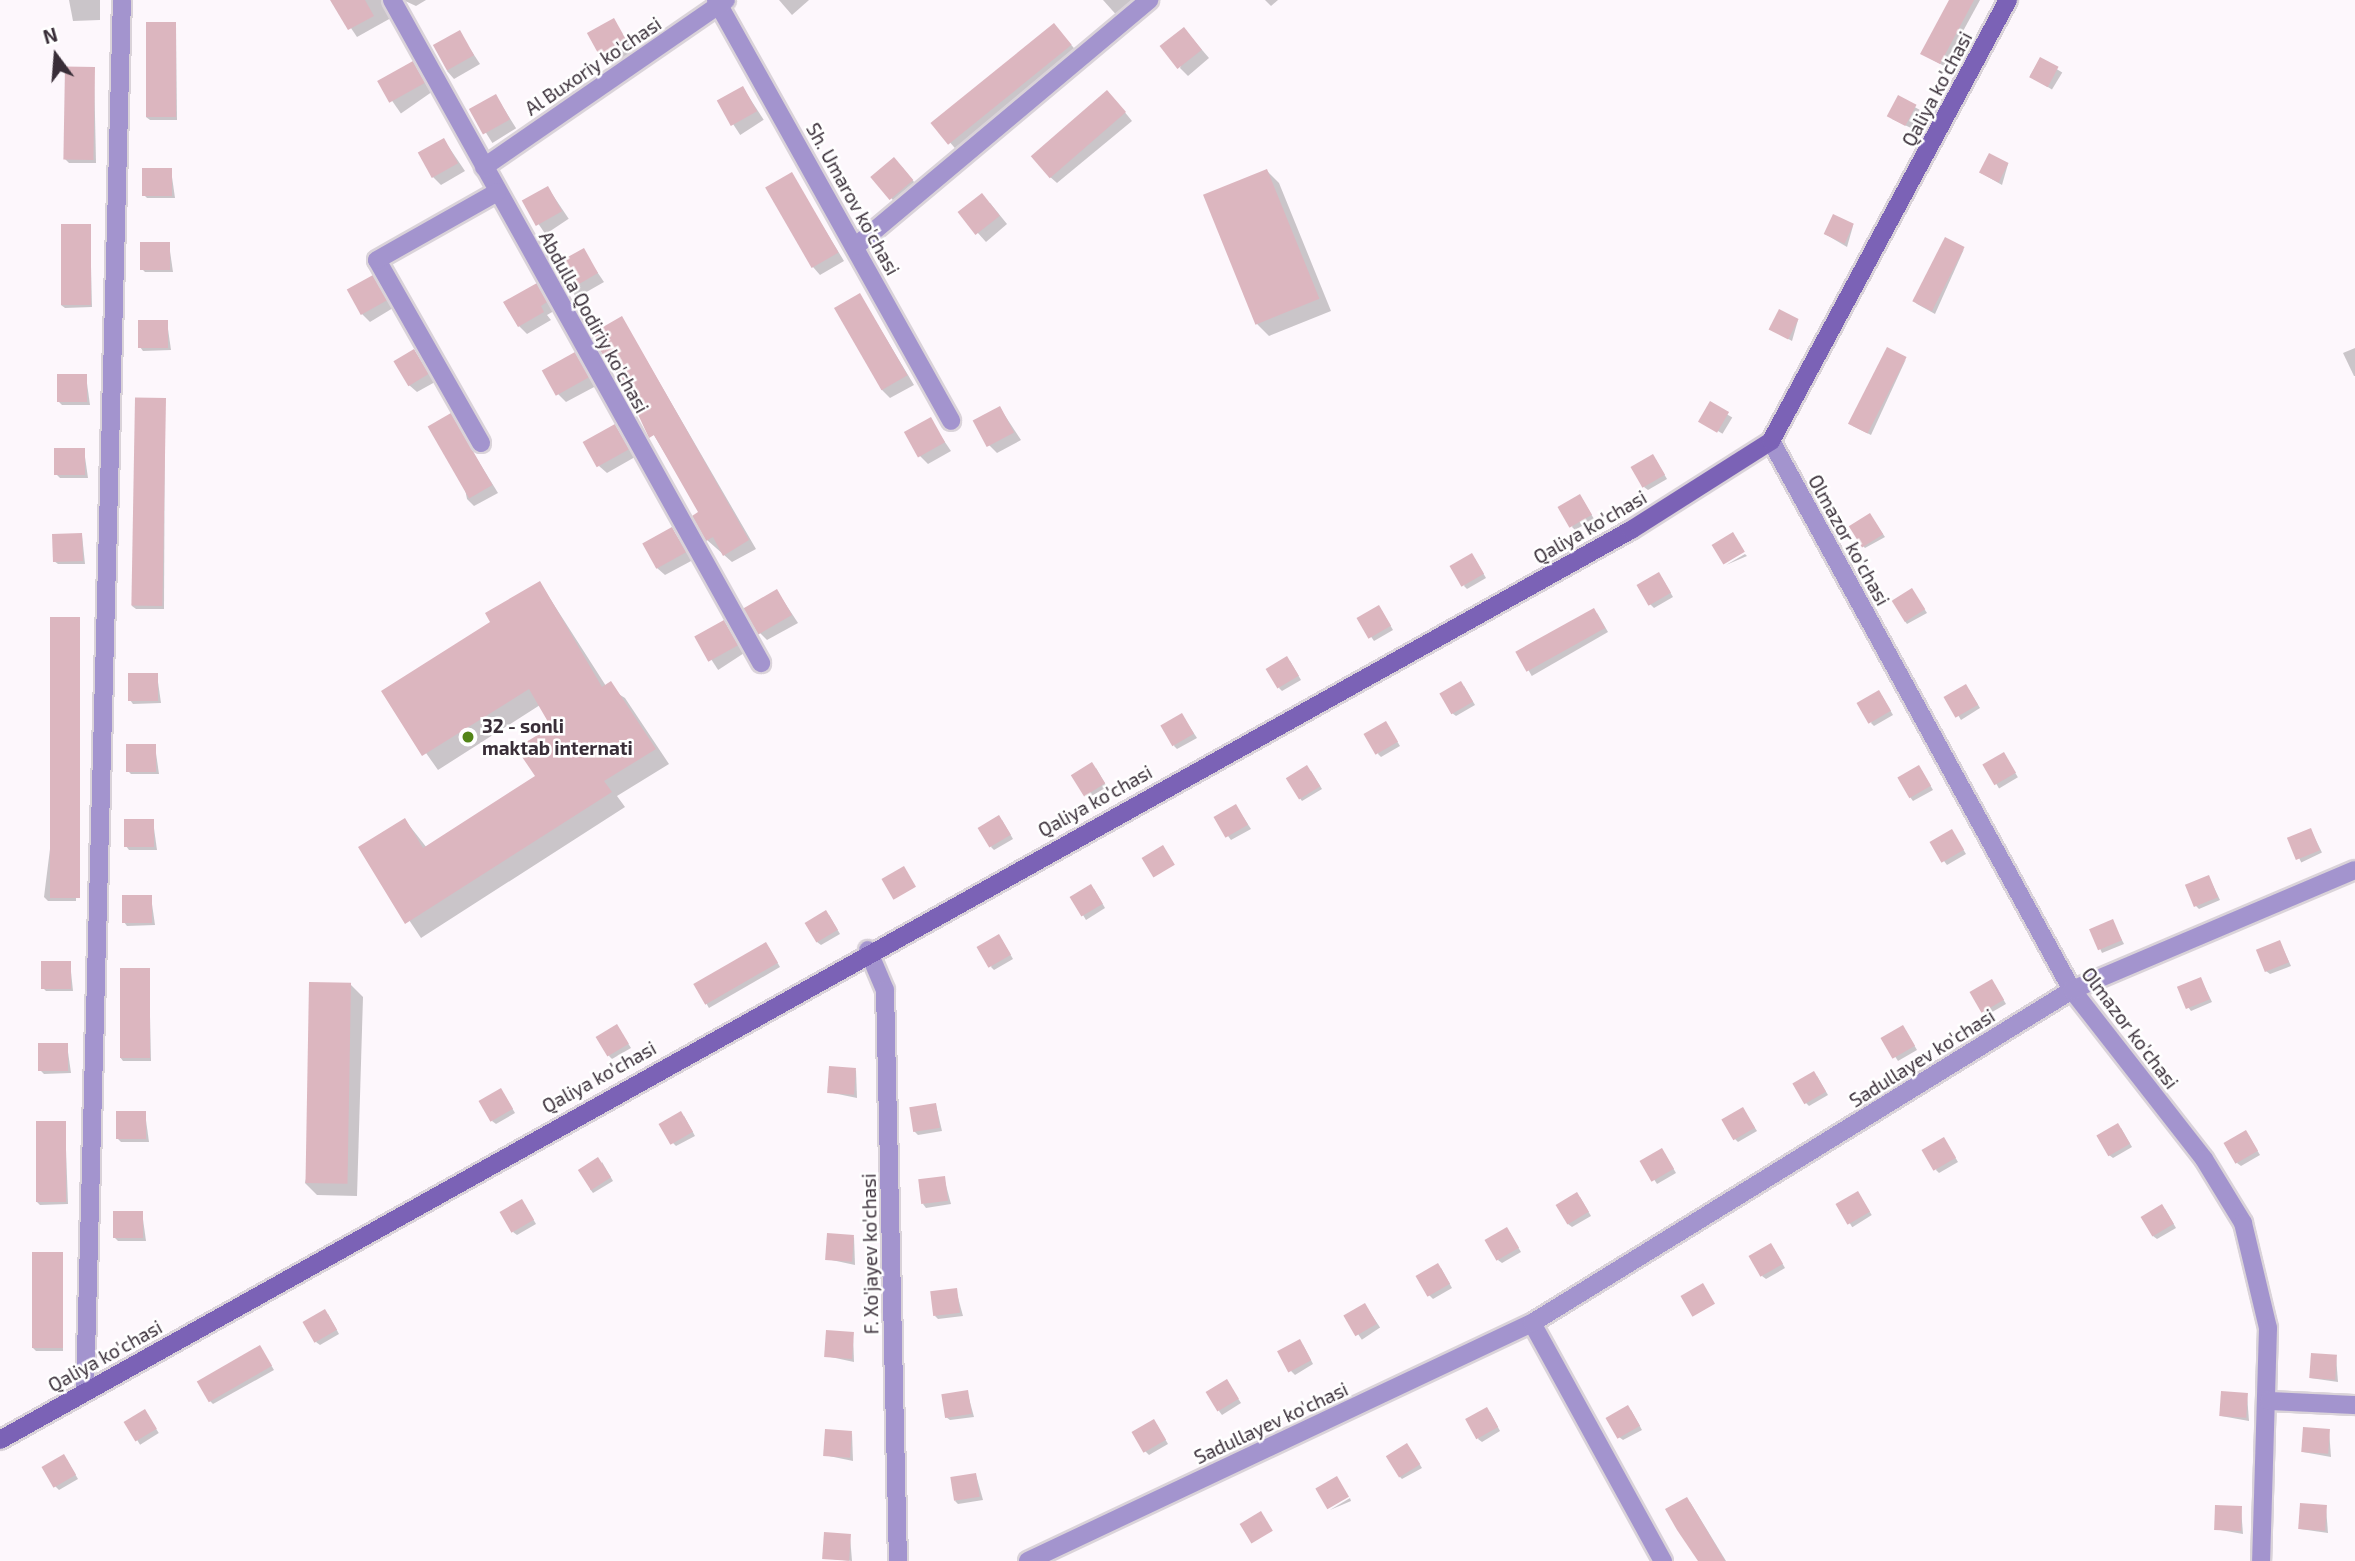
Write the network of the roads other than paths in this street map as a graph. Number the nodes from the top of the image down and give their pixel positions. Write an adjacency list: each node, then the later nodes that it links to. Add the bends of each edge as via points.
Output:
1 (122, 0): 17 (street)
2 (391, 0): 6 (street, Abdulla Qodiriy ko'chasi)
3 (1149, 0): 8 (street)
4 (2008, 0): 10 (main road, Qaliya ko'chasi)
5 (720, 2): 6 (street, Al Buxoriy ko'chasi); 8 (street, Sh. Umarov ko'chasi)
6 (484, 167): 7 (street, Abdulla Qodiriy ko'chasi)
7 (497, 192): 11 (street, via 377,260); 12 (street, Abdulla Qodiriy ko'chasi)
8 (856, 246): 9 (street, Sh. Umarov ko'chasi)
9 (951, 421)
10 (1771, 441): 14 (main road, Qaliya ko'chasi, via 1631,530); 15 (street, Olmazor ko'chasi)
11 (481, 443)
12 (761, 663)
13 (2355, 870): 15 (street, Sadullayev ko'chasi)
14 (868, 950): 17 (main road, Qaliya ko'chasi); 21 (street, F. Xo'jayev ko'chasi, via 885,990)
15 (2072, 990): 16 (street, Sadullayev ko'chasi); 18 (street, Olmazor ko'chasi, via 2211,1169 2243,1223 2264,1293)
16 (1532, 1323): 22 (street, Sadullayev ko'chasi); 23 (street)
17 (85, 1392): 20 (main road, Qaliya ko'chasi)
18 (2269, 1401): 19 (street); 24 (street, Olmazor ko'chasi)
19 (2355, 1405)
20 (0, 1440)
21 (898, 1561)
22 (1028, 1561)
23 (1663, 1561)
24 (2261, 1561)

